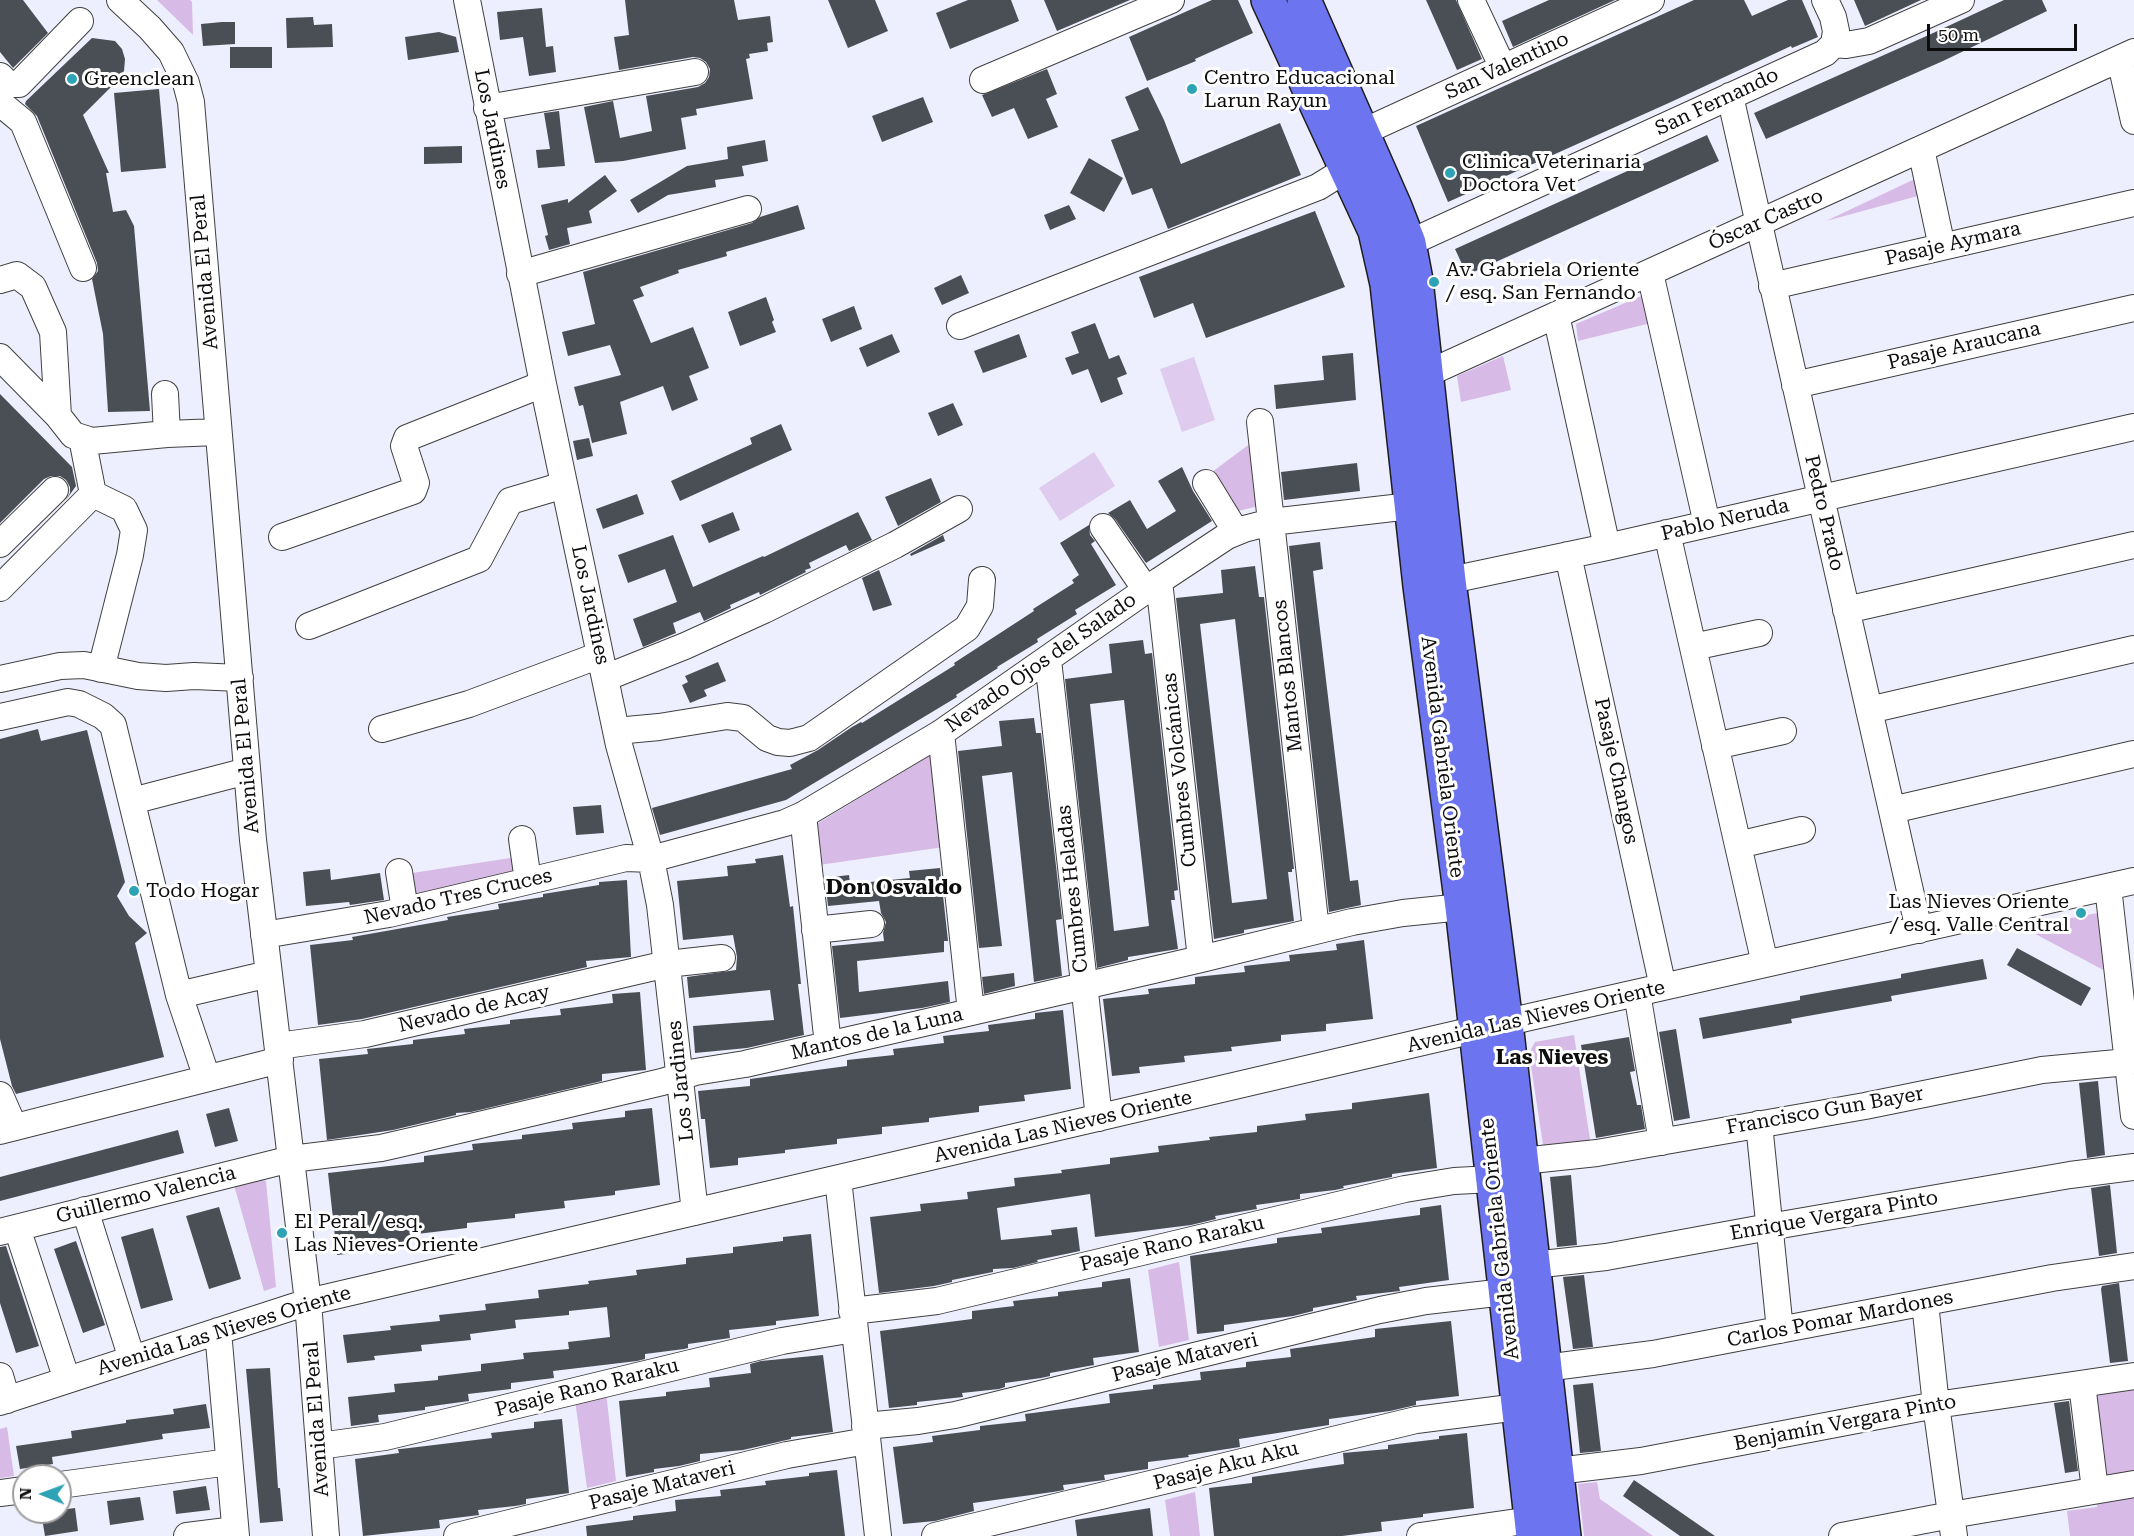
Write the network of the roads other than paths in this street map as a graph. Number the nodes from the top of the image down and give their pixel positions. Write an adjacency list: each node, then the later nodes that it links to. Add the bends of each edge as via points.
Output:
1 (120, 0): 44 (street, Avenida El Peral, via 171,52 191,102)
2 (467, 0): 18 (street, Los Jardines)
3 (1171, 0): 15 (street)
4 (1268, 0): 22 (main road, Avenida Gabriela Oriente)
5 (1304, 0): 20 (main road, Avenida Gabriela Oriente)
6 (1471, 0): 13 (street)
7 (1651, 0): 13 (street, San Valentino)
8 (1826, 0): 11 (street, via 1836,24)
9 (1961, 0): 11 (street, via 1869,41)
10 (80, 21): 16 (street, via 19,84)
11 (1833, 44): 17 (street, San Fernando, via 1825,53)
12 (2127, 56): 19 (street); 21 (street, Óscar Castro)
13 (1503, 68): 20 (street, San Valentino)
14 (695, 72): 18 (street)
15 (982, 80)
16 (2, 88): 28 (street, via 23,122)
17 (1730, 96): 25 (street, Pedro Prado); 26 (street, San Fernando)
18 (488, 108): 30 (street, Los Jardines)
19 (2134, 121)
20 (1363, 132): 26 (main road, Avenida Gabriela Oriente)
21 (1922, 149): 25 (street, Óscar Castro); 27 (street)
22 (1347, 169): 35 (street, via 1318,187); 37 (main road, Avenida Gabriela Oriente, via 1375,231)
23 (2134, 203): 27 (street, Pasaje Aymara)
24 (748, 209): 30 (street)
25 (1758, 224): 29 (street, Óscar Castro); 32 (street, Pedro Prado)
26 (1409, 243): 37 (main road, Avenida Gabriela Oriente, via 1416,280)
27 (1942, 247): 32 (street, Pasaje Aymara)
28 (83, 268)
29 (1650, 273): 34 (street, Óscar Castro); 55 (street)
30 (520, 274): 38 (street, Los Jardines)
31 (0, 280): 41 (street, via 17,275 33,288 53,332)
32 (1772, 286): 39 (street, Pedro Prado)
33 (2134, 308): 39 (street, Pasaje Araucana)
34 (1556, 315): 37 (street, Óscar Castro); 62 (street)
35 (960, 327)
36 (0, 357): 41 (street)
37 (1412, 381): 52 (main road, Avenida Gabriela Oriente)
38 (543, 384): 48 (street, Los Jardines); 59 (street, via 407,438 404,446 416,483 413,492)
39 (1795, 384): 51 (street, Pedro Prado)
40 (165, 394): 45 (street)
41 (58, 416): 46 (street, via 73,435)
42 (1260, 422): 54 (street, Mantos Blancos)
43 (2134, 428): 51 (street, Pablo Neruda)
44 (218, 432): 45 (street); 76 (street, Avenida El Peral)
45 (167, 434): 46 (street, via 92,441)
46 (82, 438): 50 (street)
47 (1206, 483): 57 (street)
48 (564, 485): 69 (street, via 510,501 479,559); 74 (street, Los Jardines)
49 (55, 490): 60 (street)
50 (93, 494): 67 (street); 75 (street, via 124,509 134,530)
51 (1821, 499): 55 (street, Pablo Neruda); 68 (street, Pedro Prado)
52 (1426, 505): 54 (street, Nevado Ojos del Salado); 65 (main road, Avenida Gabriela Oriente)
53 (959, 509): 74 (street, via 895,545 685,646)
54 (1271, 522): 57 (street, Nevado Ojos del Salado); 102 (street, Mantos Blancos)
55 (1707, 524): 58 (street, Pablo Neruda)
56 (1103, 528): 66 (street)
57 (1236, 532): 66 (street, Nevado Ojos del Salado)
58 (1667, 533): 62 (street, Pablo Neruda); 71 (street)
59 (282, 537)
60 (0, 544)
61 (2134, 545): 68 (street)
62 (1607, 547): 63 (street, Pablo Neruda)
63 (1568, 555): 65 (street, Pablo Neruda); 111 (street, Pasaje Changos)
64 (982, 580): 81 (street, via 980,606 967,628 809,738 778,742 743,718 727,716)
65 (1435, 584): 98 (main road, Avenida Gabriela Oriente); 115 (main road, Avenida Gabriela Oriente)
66 (1152, 585): 73 (street, Nevado Ojos del Salado); 106 (street, Cumbres Volcánicas)
67 (0, 588)
68 (1846, 610): 78 (street, Pedro Prado)
69 (309, 626)
70 (1759, 633): 71 (street)
71 (1693, 647): 84 (street)
72 (2134, 649): 78 (street)
73 (1048, 660): 83 (street, Nevado Ojos del Salado); 110 (street, Cumbres Heladas)
74 (603, 667): 80 (street); 81 (street, Los Jardines)
75 (101, 669): 76 (street, via 166,678); 77 (street, via 60,666)
76 (240, 678): 86 (street, Avenida El Peral)
77 (0, 679)
78 (1869, 710): 88 (street, Pedro Prado)
79 (0, 717): 87 (street, via 68,702 103,716 115,731)
80 (381, 729)
81 (616, 731): 93 (street, Los Jardines)
82 (1783, 731): 84 (street)
83 (941, 733): 89 (street, Nevado Ojos del Salado); 114 (street)
84 (1715, 746): 92 (street)
85 (2134, 754): 88 (street)
86 (248, 771): 87 (street); 104 (street, Avenida El Peral)
87 (132, 801): 113 (street)
88 (1892, 810): 103 (street, Pedro Prado)
89 (803, 815): 93 (street, Nevado Ojos del Salado); 101 (street)
90 (1802, 830): 92 (street)
91 (522, 839): 95 (street)
92 (1738, 845): 108 (street)
93 (651, 860): 95 (street, Nevado Tres Cruces, via 626,858); 107 (street, Los Jardines)
94 (399, 872): 99 (street)
95 (528, 881): 99 (street, Nevado Tres Cruces)
96 (2134, 881): 97 (street, Avenida Las Nieves Oriente)
97 (2109, 887): 103 (street, Avenida Las Nieves Oriente); 118 (street)
98 (1462, 907): 102 (street, Mantos de la Luna, via 1378,916); 115 (main road, Avenida Gabriela Oriente)
99 (405, 910): 104 (street, Nevado Tres Cruces)
100 (871, 924): 101 (street)
101 (815, 930): 116 (street)
102 (1316, 930): 106 (street, Mantos de la Luna)
103 (1918, 930): 108 (street, Avenida Las Nieves Oriente)
104 (264, 935): 109 (street, Avenida El Peral)
105 (722, 958): 107 (street, Nevado de Acay)
106 (1201, 959): 110 (street, Mantos de la Luna)
107 (668, 964): 117 (street, Nevado de Acay); 119 (street, Los Jardines)
108 (1765, 964): 111 (street, Avenida Las Nieves Oriente)
109 (268, 974): 113 (street); 117 (street, Avenida El Peral)
110 (1084, 986): 114 (street, Mantos de la Luna); 123 (street, Cumbres Heladas)
111 (1663, 987): 112 (street, Avenida Las Nieves Oriente)
112 (1637, 993): 115 (street, Avenida Las Nieves Oriente); 126 (street)
113 (179, 995): 120 (street)
114 (971, 1012): 116 (street, Mantos de la Luna)
115 (1491, 1027): 123 (street, Avenida Las Nieves Oriente); 128 (main road, Avenida Gabriela Oriente); 131 (main road, Avenida Gabriela Oriente)
116 (828, 1045): 119 (street, Mantos de la Luna)
117 (279, 1053): 120 (street, Nevado de Acay); 127 (street, Avenida El Peral)
118 (2128, 1062): 122 (street); 124 (street, Francisco Gun Bayer, via 2042,1070)
119 (680, 1076): 127 (street, Mantos de la Luna, via 381,1148); 133 (street, Los Jardines)
120 (207, 1078): 125 (street, Nevado de Acay)
121 (0, 1095): 125 (street)
122 (2134, 1116)
123 (1099, 1118): 130 (street, Avenida Las Nieves Oriente)
124 (1759, 1124): 126 (street, Francisco Gun Bayer); 134 (street)
125 (7, 1129)
126 (1662, 1142): 128 (street, Francisco Gun Bayer)
127 (291, 1159): 132 (street, Guillermo Valencia); 139 (street, Avenida El Peral)
128 (1522, 1161): 136 (main road, Avenida Gabriela Oriente)
129 (2134, 1167): 134 (street, Enrique Vergara Pinto)
130 (838, 1179): 133 (street, Avenida Las Nieves Oriente); 141 (street)
131 (1493, 1179): 138 (main road, Avenida Gabriela Oriente); 141 (street, Pasaje Rano Raraku, via 1405,1189)
132 (85, 1210): 135 (street, Guillermo Valencia); 144 (street)
133 (695, 1212): 139 (street, Avenida Las Nieves Oriente)
134 (1769, 1227): 136 (street, Enrique Vergara Pinto, via 1606,1257); 142 (street)
135 (8, 1230): 147 (street)
136 (1533, 1265): 145 (main road, Avenida Gabriela Oriente)
137 (2134, 1266): 140 (street, Carlos Pomar Mardones)
138 (1505, 1292): 151 (main road, Avenida Gabriela Oriente); 152 (street, Pasaje Mataveri, via 1380,1310)
139 (308, 1302): 143 (street, Avenida Las Nieves Oriente); 153 (street, Avenida El Peral)
140 (1925, 1303): 142 (street, Carlos Pomar Mardones); 150 (street)
141 (853, 1320): 152 (street); 153 (street, Pasaje Rano Raraku, via 782,1341 386,1437)
142 (1780, 1330): 145 (street, Carlos Pomar Mardones, via 1653,1354)
143 (218, 1331): 144 (street, Avenida Las Nieves Oriente); 154 (street)
144 (132, 1359): 147 (street, Avenida Las Nieves Oriente)
145 (1545, 1368): 155 (main road, Avenida Gabriela Oriente)
146 (2134, 1376): 148 (street, Benjamín Vergara Pinto)
147 (67, 1380): 149 (street, Avenida Las Nieves Oriente)
148 (2082, 1384): 150 (street, Benjamín Vergara Pinto); 158 (street)
149 (2, 1393)
150 (1936, 1405): 155 (street, Benjamín Vergara Pinto, via 1641,1461); 159 (street)
151 (1518, 1407): 160 (main road, Avenida Gabriela Oriente); 166 (street, Pasaje Aku Aku, via 1405,1423)
152 (866, 1434): 164 (street, Pasaje Mataveri); 165 (street)
153 (319, 1446): 163 (street, Avenida El Peral)
154 (229, 1462): 156 (street); 161 (street)
155 (1557, 1471): 168 (main road, Avenida Gabriela Oriente)
156 (72, 1483)
157 (2134, 1484): 158 (street)
158 (2095, 1490): 159 (street)
159 (1953, 1526): 169 (street)
160 (1532, 1528): 167 (street)
161 (235, 1533): 162 (street)
162 (187, 1536)
163 (326, 1536)
164 (457, 1536)
165 (878, 1536)
166 (935, 1536)
167 (1420, 1536)
168 (1564, 1536)
169 (1842, 1536)

